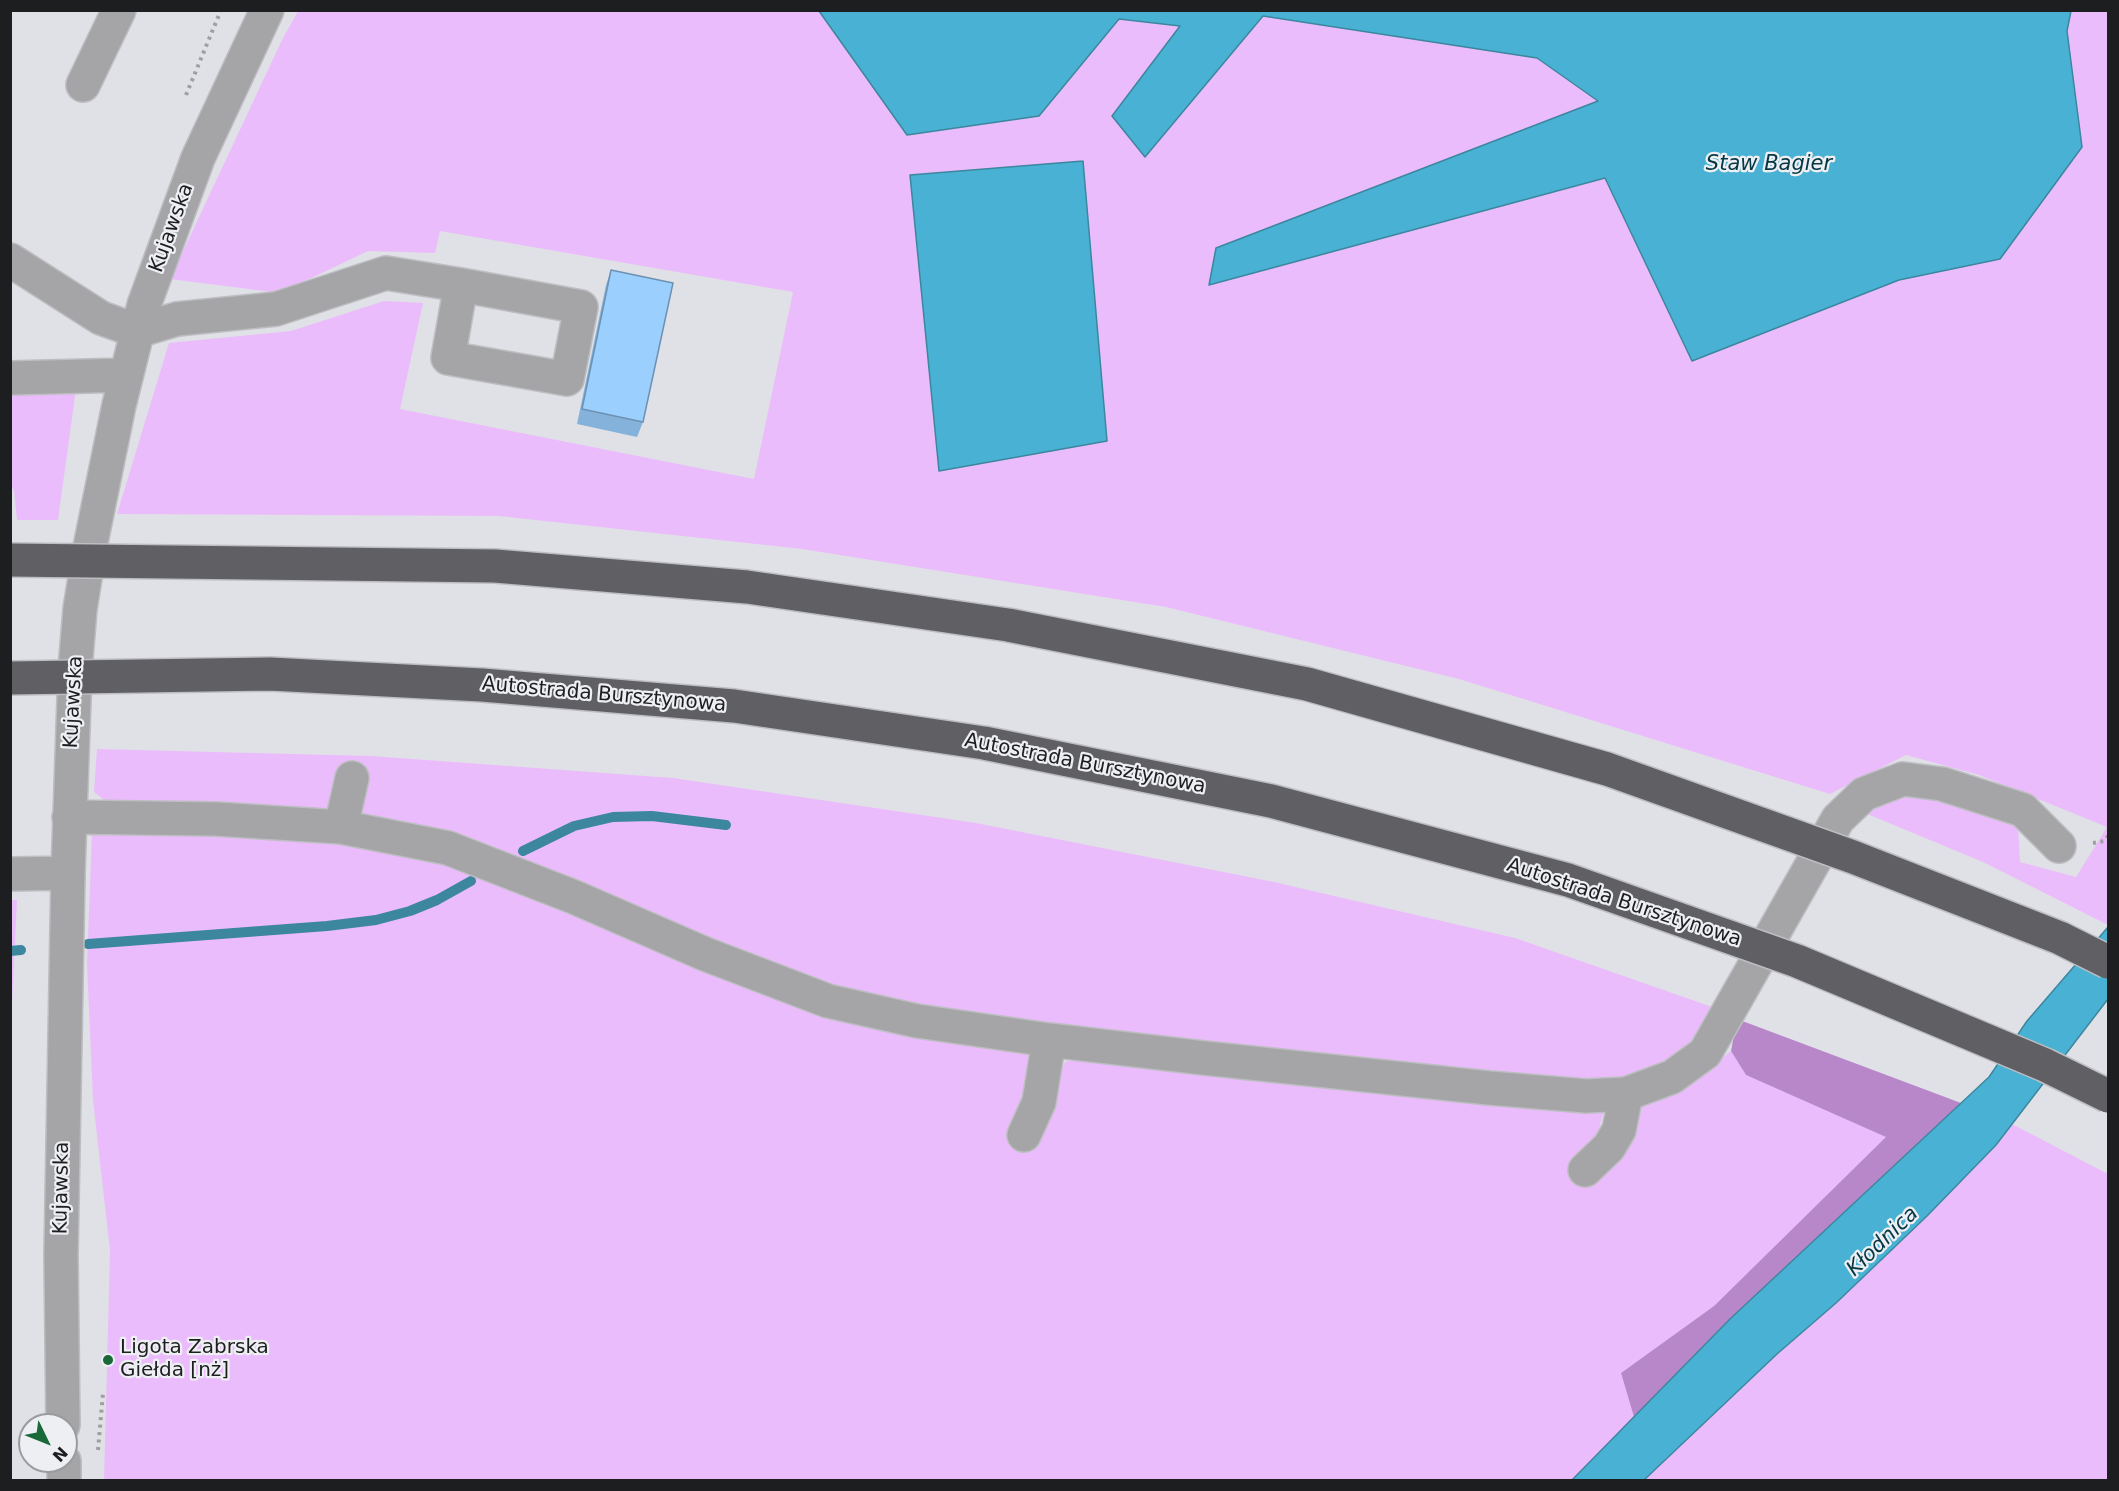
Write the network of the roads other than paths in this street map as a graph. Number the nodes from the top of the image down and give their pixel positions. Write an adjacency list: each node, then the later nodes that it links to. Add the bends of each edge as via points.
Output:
1 (119, 10): 3 (street)
2 (267, 10): 6 (street, Kujawska, via 198,158)
3 (83, 85)
4 (10, 260): 6 (street, via 101,318)
5 (461, 285): 6 (street, via 386,273 276,309 177,319)
6 (137, 331): 7 (street, Kujawska)
7 (126, 375): 8 (street); 12 (street, Kujawska, via 80,609)
8 (10, 378)
9 (10, 560): 17 (highway, bridge, via 495,566 747,587 1008,625 1307,684 1607,769 1864,861 2060,938)
10 (10, 678): 20 (highway, Autostrada Bursztynowa, bridge, via 270,674 482,685 734,706 984,743 1271,801 1568,880 1797,961 2045,1065)
11 (352, 778): 13 (street)
12 (69, 816): 13 (street, via 216,819); 15 (street, Kujawska)
13 (341, 828): 18 (street, via 448,848 828,1001 917,1021)
14 (2059, 846): 19 (street, via 2023,810 1942,784 1903,779 1864,794 1838,819 1705,1053 1672,1077)
15 (68, 873): 16 (street); 23 (street, Kujawska, via 61,1255)
16 (10, 874)
17 (2109, 962)
18 (1049, 1040): 19 (street, via 1489,1088 1586,1096); 21 (street, via 1039,1102)
19 (1626, 1094): 22 (street, via 1619,1130 1609,1147)
20 (2109, 1096)
21 (1024, 1135)
22 (1585, 1170)
23 (63, 1413)

